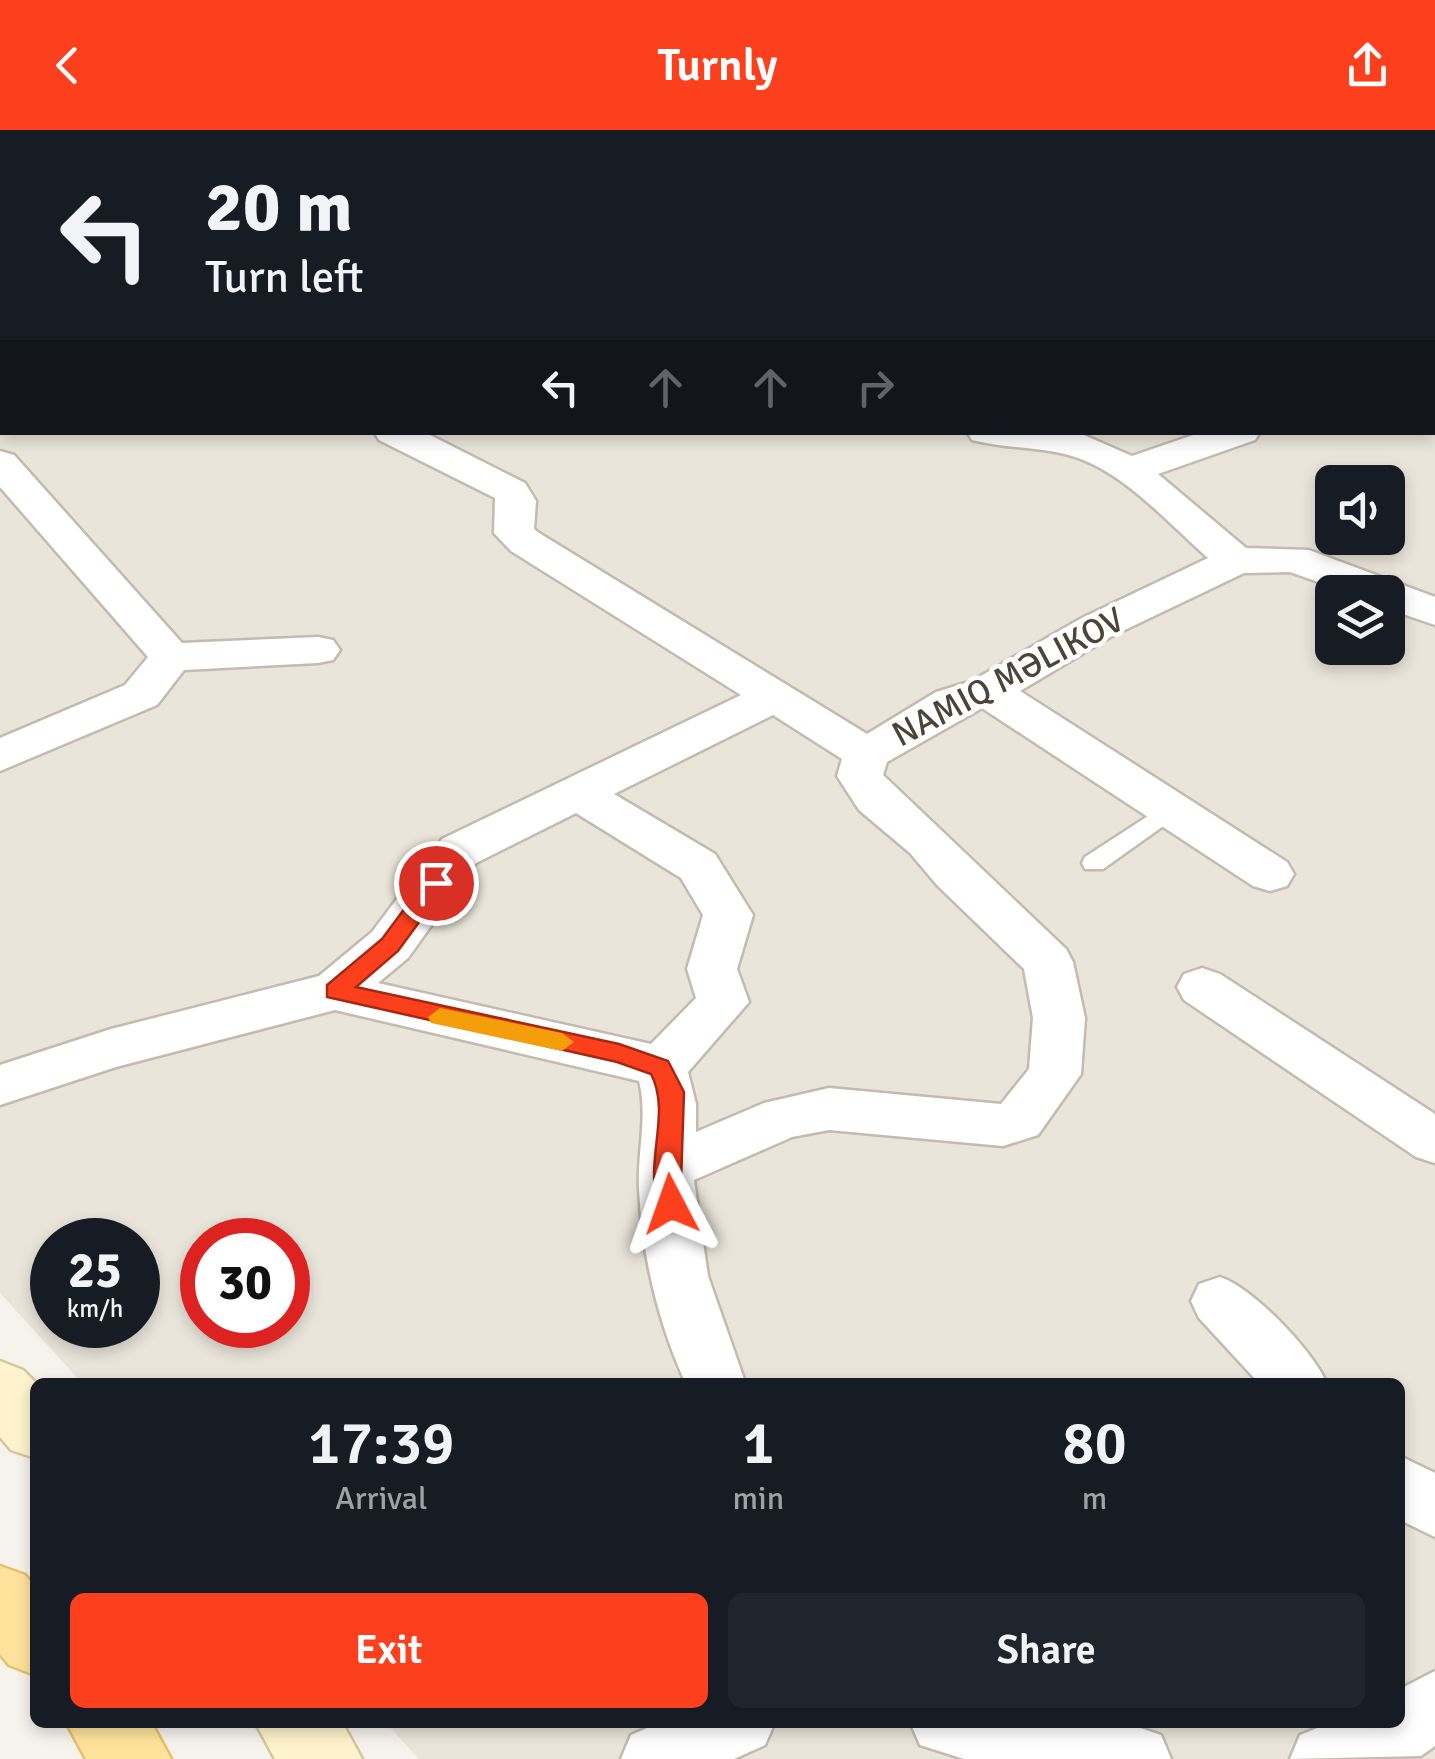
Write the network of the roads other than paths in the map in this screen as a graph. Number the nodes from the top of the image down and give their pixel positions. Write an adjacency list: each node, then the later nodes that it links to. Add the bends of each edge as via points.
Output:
1 (399, 435): 13 (street, NAMIQ MƏLIKOV, via 511,492 514,533 524,542)
2 (1009, 435): 5 (street, via 1077,444)
3 (1232, 435): 5 (street)
4 (0, 463): 11 (street)
5 (1130, 470): 6 (street)
6 (1236, 561): 7 (street, via 1294,559); 12 (street, NAMIQ MƏLIKOV, via 1097,626)
7 (1337, 575)
8 (1405, 601): 9 (street)
9 (1435, 612)
10 (318, 650): 11 (street)
11 (171, 657): 15 (street, via 141,695)
12 (988, 691): 14 (street, NAMIQ MƏLIKOV, via 952,702); 17 (street)
13 (776, 696): 14 (street, NAMIQ MƏLIKOV); 16 (street)
14 (867, 754): 25 (street, via 860,776 876,799 1048,962 1059,1018 1056,1074 1020,1120 1002,1125 829,1108 783,1118)
15 (0, 756)
16 (578, 793): 21 (street, via 459,852 390,945); 22 (street, via 698,866 728,915 712,969 723,1002)
17 (1168, 811): 18 (lane); 19 (street)
18 (1094, 863)
19 (1270, 874)
20 (1202, 987): 24 (street)
21 (336, 991): 22 (street); 23 (street)
22 (660, 1068): 25 (street, via 672,1092)
23 (0, 1084)
24 (1435, 1142)
25 (666, 1168): 27 (street, via 686,1314)
26 (1220, 1301): 28 (street)
27 (713, 1378)
28 (1292, 1378)
29 (0, 1390): 30 (main road)
30 (30, 1424)
31 (1405, 1488): 32 (street)
32 (1435, 1509)
33 (0, 1598): 34 (main road)
34 (30, 1635)
35 (108, 1728): 40 (main road)
36 (297, 1728): 41 (main road)
37 (727, 1728): 42 (street)
38 (975, 1728): 43 (street)
39 (1417, 1732): 44 (street)
40 (133, 1759)
41 (324, 1759)
42 (655, 1759)
43 (1138, 1759)
44 (1324, 1759)

